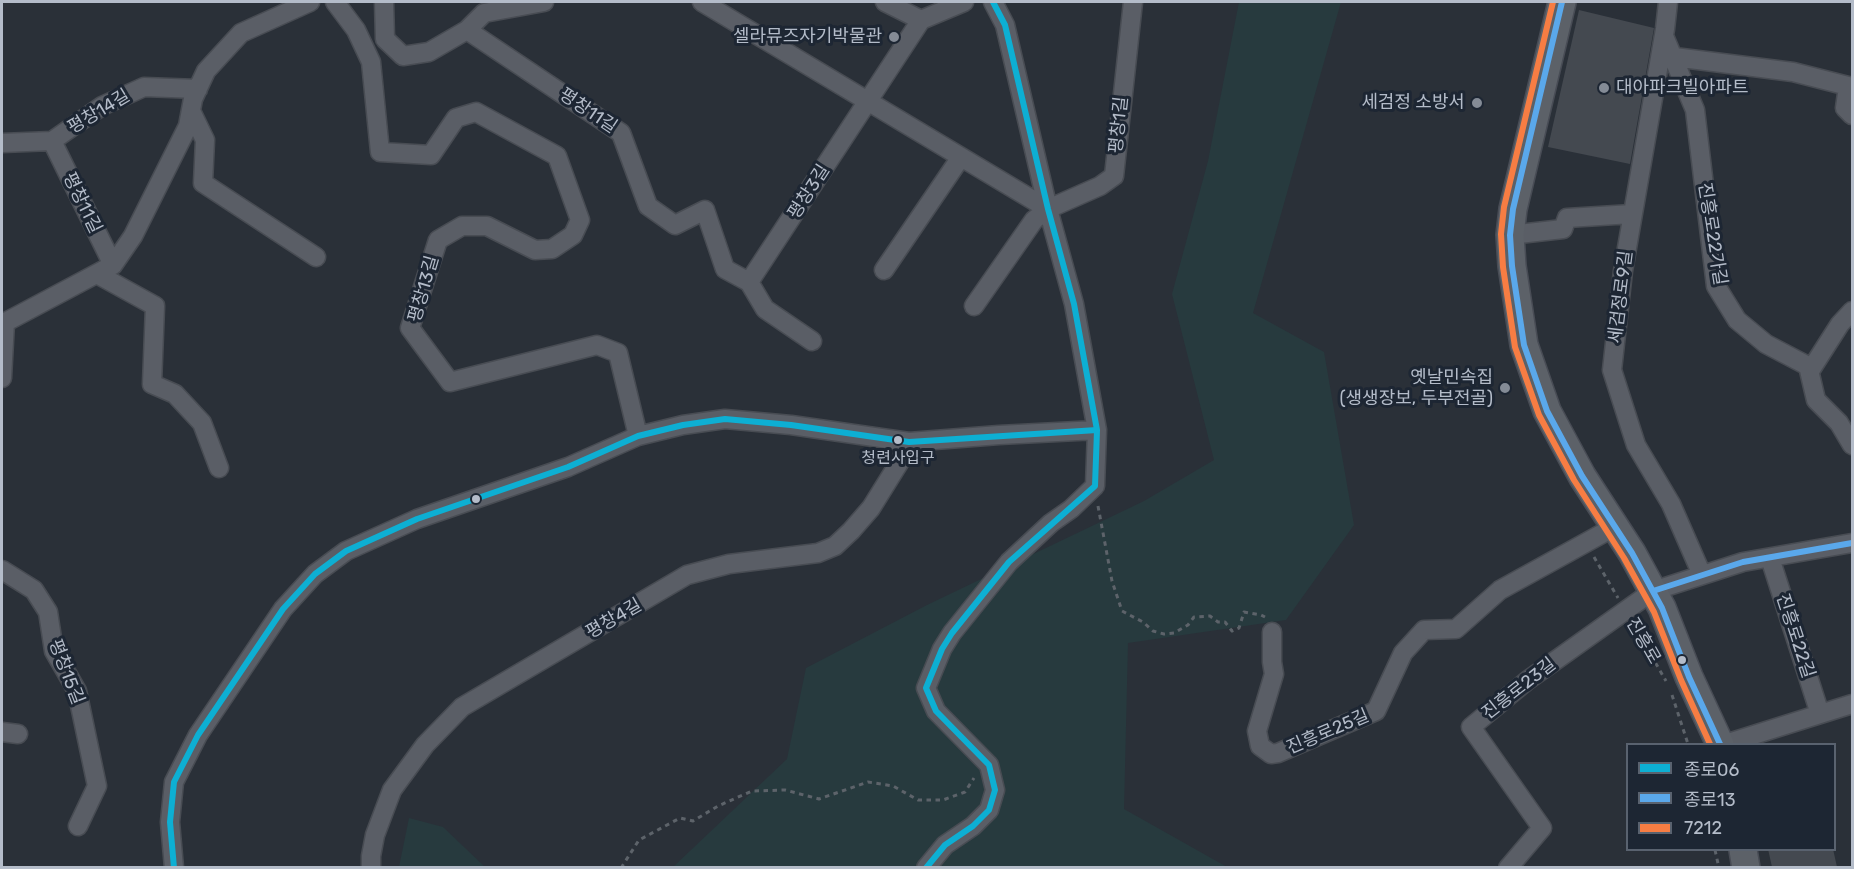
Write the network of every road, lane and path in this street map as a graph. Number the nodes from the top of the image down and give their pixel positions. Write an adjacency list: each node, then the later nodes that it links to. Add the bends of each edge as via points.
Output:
1 (310, 2): 16 (street, 평창11길, via 241,33 206,71)
2 (334, 2): 37 (street, 평창13길, via 356,30 371,62 380,152 431,154 456,118 476,112 557,156 580,220 573,235 552,249 535,250 487,226 462,226 438,240 410,328 450,382 597,345 618,353)
3 (384, 2): 13 (street, via 385,39 403,56 429,52)
4 (544, 2): 13 (street, via 484,13)
5 (702, 2): 17 (street)
6 (885, 2): 12 (street)
7 (964, 2): 12 (street)
8 (993, 2): 23 (street, via 1005,25)
9 (1133, 2): 23 (street, 평창1길, via 1114,176)
10 (1562, 2): 25 (main road, 진흥로)
11 (1668, 2): 14 (street, 세검정로9길)
12 (921, 20): 17 (street, 평창3길)
13 (467, 30): 29 (street, 평창11길, via 621,133 648,206 675,225 705,210 725,268)
14 (1664, 36): 15 (street, 진흥로22가길); 24 (street, 세검정로9길)
15 (1674, 57): 19 (street, via 1793,72 1848,86 1845,108); 34 (street, 진흥로22가길, via 1695,110 1716,286 1737,320 1766,344 1808,366)
16 (198, 89): 18 (street, 평창11길); 20 (street, 평창14길, via 144,87 102,106)
17 (868, 102): 22 (street); 29 (street, 평창3길)
18 (191, 111): 26 (street, via 205,140 203,183); 27 (street, 평창11길, via 188,126 133,236)
19 (1852, 115)
20 (52, 141): 21 (street, 평창14길); 27 (street, 평창11길)
21 (2, 143)
22 (960, 157): 23 (street); 28 (street)
23 (1048, 209): 30 (street, via 1034,220); 36 (street, via 1074,304)
24 (1632, 214): 25 (street, via 1567,218 1563,230); 47 (street, 세검정로9길, via 1612,370 1636,445 1671,504)
25 (1510, 235): 42 (main road, 진흥로, via 1523,338 1548,411 1582,476)
26 (316, 256)
27 (105, 269): 32 (street, 평창11길); 40 (street, via 155,306 152,384 175,394 202,423)
28 (884, 270)
29 (749, 282): 33 (street, 평창11길, via 765,309)
30 (974, 306)
31 (1852, 310): 34 (street)
32 (3, 323): 35 (street)
33 (812, 341)
34 (1810, 371): 39 (street, via 1816,400 1839,423)
35 (2, 378)
36 (1097, 430): 38 (street); 41 (street)
37 (638, 436): 38 (street, via 683,424 725,419); 60 (street, via 568,467 417,519 346,551 315,574 283,609 198,735 174,782 170,822)
38 (909, 442): 61 (street, 평창4길, via 871,508 835,546 818,554 729,564 687,575 462,707 425,745 392,790 375,835)
39 (1852, 445)
40 (219, 468)
41 (1095, 486): 50 (path, via 1112,581 1122,611 1164,634 1174,633 1194,617 1210,616 1236,630 1244,612 1267,619); 56 (street, via 1009,562 942,649 926,688 936,711)
42 (1616, 526): 43 (street, 진흥로25길); 48 (main road, 진흥로)
43 (1586, 542): 49 (path, 진흥로); 50 (street, 진흥로25길, via 1500,590 1456,629 1424,630 1403,653 1376,711 1271,754 1260,746 1257,731 1274,674)
44 (1852, 543): 45 (street)
45 (1770, 558): 47 (street); 52 (street, 진흥로22길)
46 (2, 570): 57 (street, 평창15길, via 34,590 48,612 54,651 77,691 97,786)
47 (1702, 575): 48 (street)
48 (1653, 591): 49 (street, 진흥로23길); 54 (main road, 진흥로)
49 (1626, 611): 53 (path, 진흥로, via 1669,686); 64 (street, 진흥로23길, via 1528,680 1471,727 1542,828)
50 (1272, 632)
51 (1852, 704): 52 (street)
52 (1820, 714): 55 (street)
53 (1688, 743)
54 (1720, 743)
55 (1728, 743)
56 (974, 750): 62 (path, via 978,772 965,792 943,800 918,800 893,786 868,782 819,799 785,790 752,791 693,821 680,818 639,840); 63 (street, via 989,765 995,790 989,810 945,845)
57 (78, 826)
58 (1718, 851): 59 (path)
59 (1737, 863)
60 (174, 867)
61 (371, 867)
62 (621, 867)
63 (926, 867)
64 (1508, 867)

